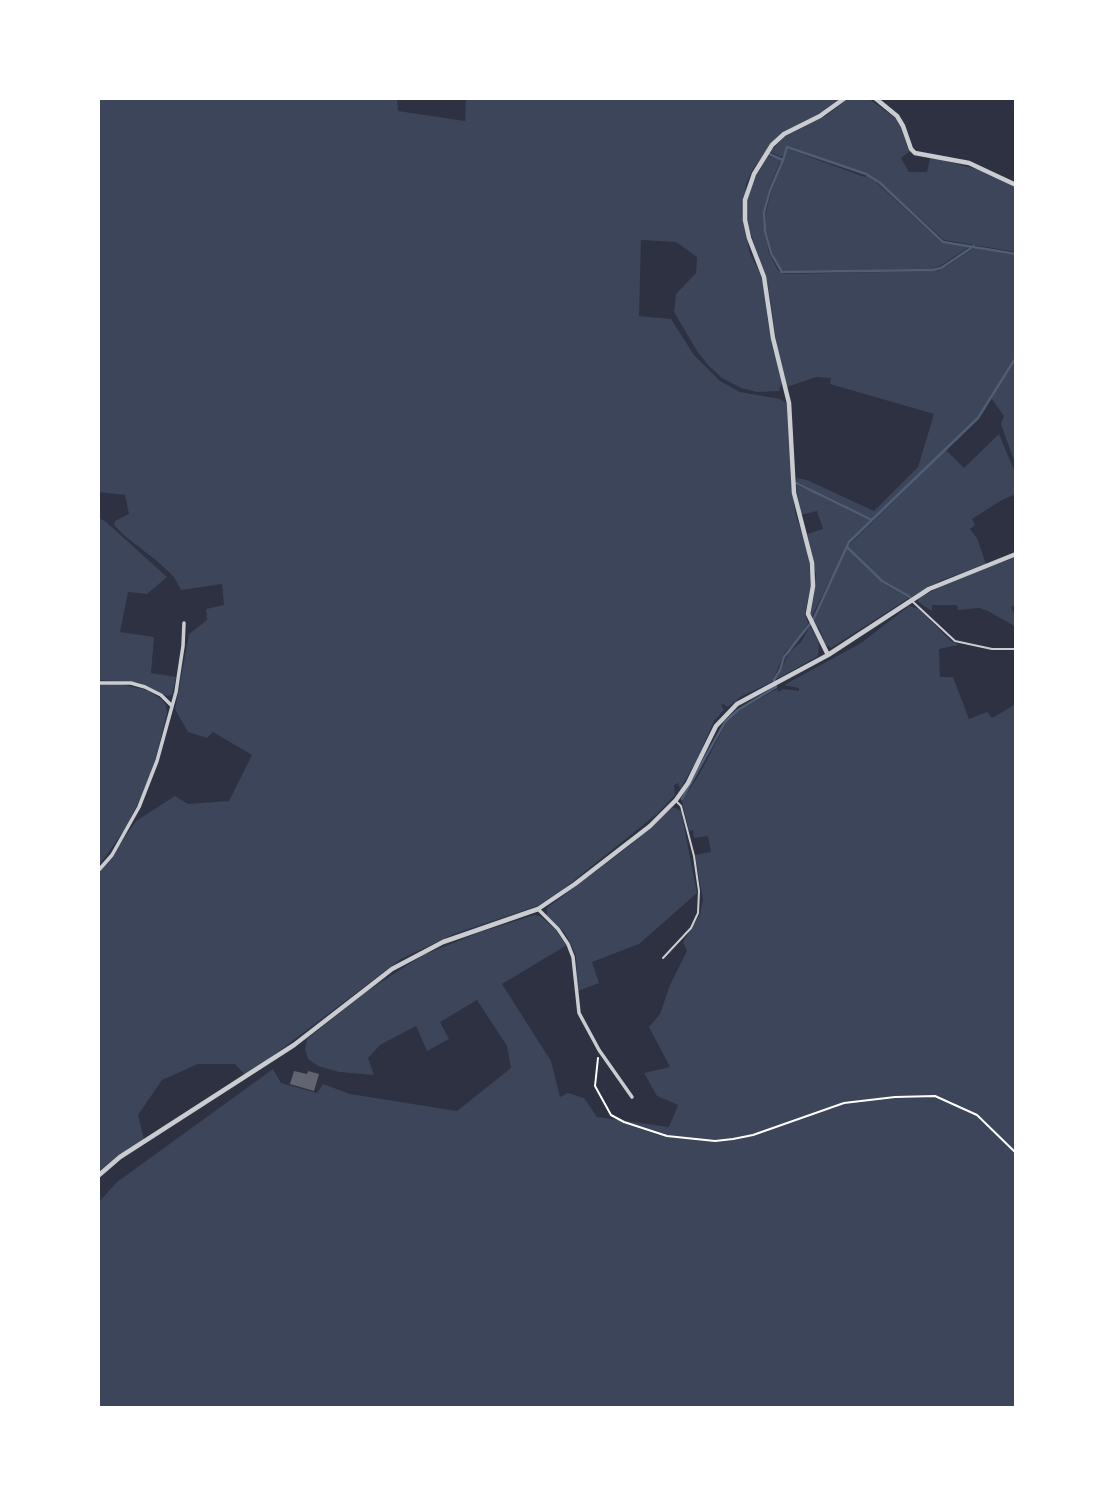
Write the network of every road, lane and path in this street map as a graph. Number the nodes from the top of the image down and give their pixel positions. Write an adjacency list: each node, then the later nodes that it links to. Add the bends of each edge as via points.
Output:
1 (845, 98): 8 (street, via 772,145 745,200 745,220 764,277 789,403 794,493 812,563 808,614)
2 (875, 98): 3 (street, via 897,116 915,153 969,163)
3 (1016, 185)
4 (1016, 554): 5 (street)
5 (912, 600): 7 (lane, via 955,641); 8 (street)
6 (184, 623): 10 (street)
7 (1016, 649)
8 (828, 655): 11 (street, via 726,714)
9 (98, 683): 10 (street, via 145,687)
10 (172, 706): 12 (street, via 139,807)
11 (676, 800): 13 (street); 14 (lane, via 694,856 698,913 691,928)
12 (98, 871)
13 (538, 909): 15 (street, via 568,944 579,1013); 18 (street, via 443,942 392,969 294,1045 136,1146)
14 (663, 958)
15 (599, 1050): 16 (street); 17 (path, via 595,1086 611,1115 667,1136 733,1139 844,1103 935,1096 976,1115)
16 (632, 1097)
17 (1016, 1153)
18 (98, 1176)

